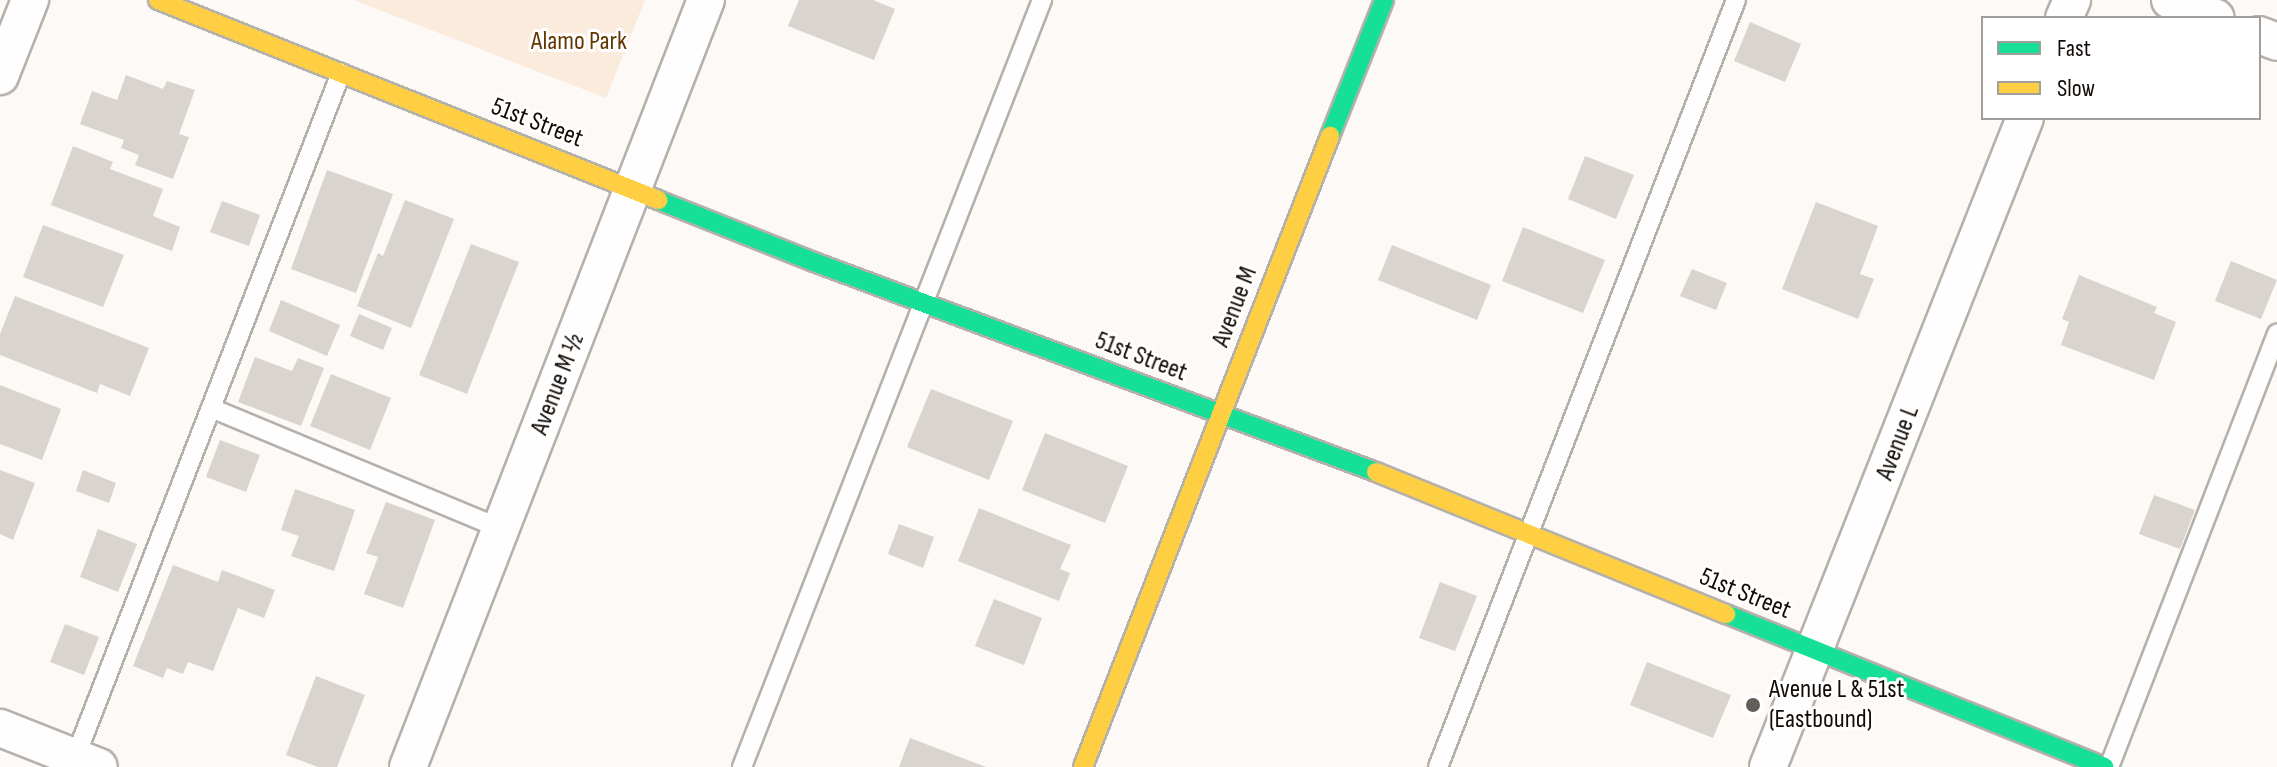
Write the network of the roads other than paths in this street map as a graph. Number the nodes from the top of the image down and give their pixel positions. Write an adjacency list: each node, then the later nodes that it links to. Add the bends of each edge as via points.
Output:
1 (30, 0): 10 (street)
2 (158, 0): 9 (street, 51st Street)
3 (706, 0): 12 (street, Avenue M ½)
4 (1042, 0): 13 (lane)
5 (1384, 0): 16 (street, Avenue M)
6 (1736, 0): 18 (lane)
7 (2170, 0): 8 (street)
8 (2211, 16)
9 (341, 73): 12 (street, 51st Street); 15 (lane)
10 (0, 76)
11 (2024, 120): 19 (street, Avenue L)
12 (634, 189): 13 (street, 51st Street); 17 (street, Avenue M ½)
13 (923, 303): 16 (street, 51st Street); 23 (lane)
14 (2277, 333): 27 (lane)
15 (211, 408): 17 (lane); 21 (lane)
16 (1221, 415): 18 (street, 51st Street); 24 (street, Avenue M)
17 (501, 529): 22 (street, Avenue M ½)
18 (1529, 533): 19 (street, 51st Street); 25 (lane)
19 (1816, 651): 26 (street, Avenue L); 27 (street, 51st Street)
20 (0, 728): 21 (street)
21 (87, 762)
22 (408, 767)
23 (742, 767)
24 (1083, 767)
25 (1438, 767)
26 (1768, 767)
27 (2106, 767)

